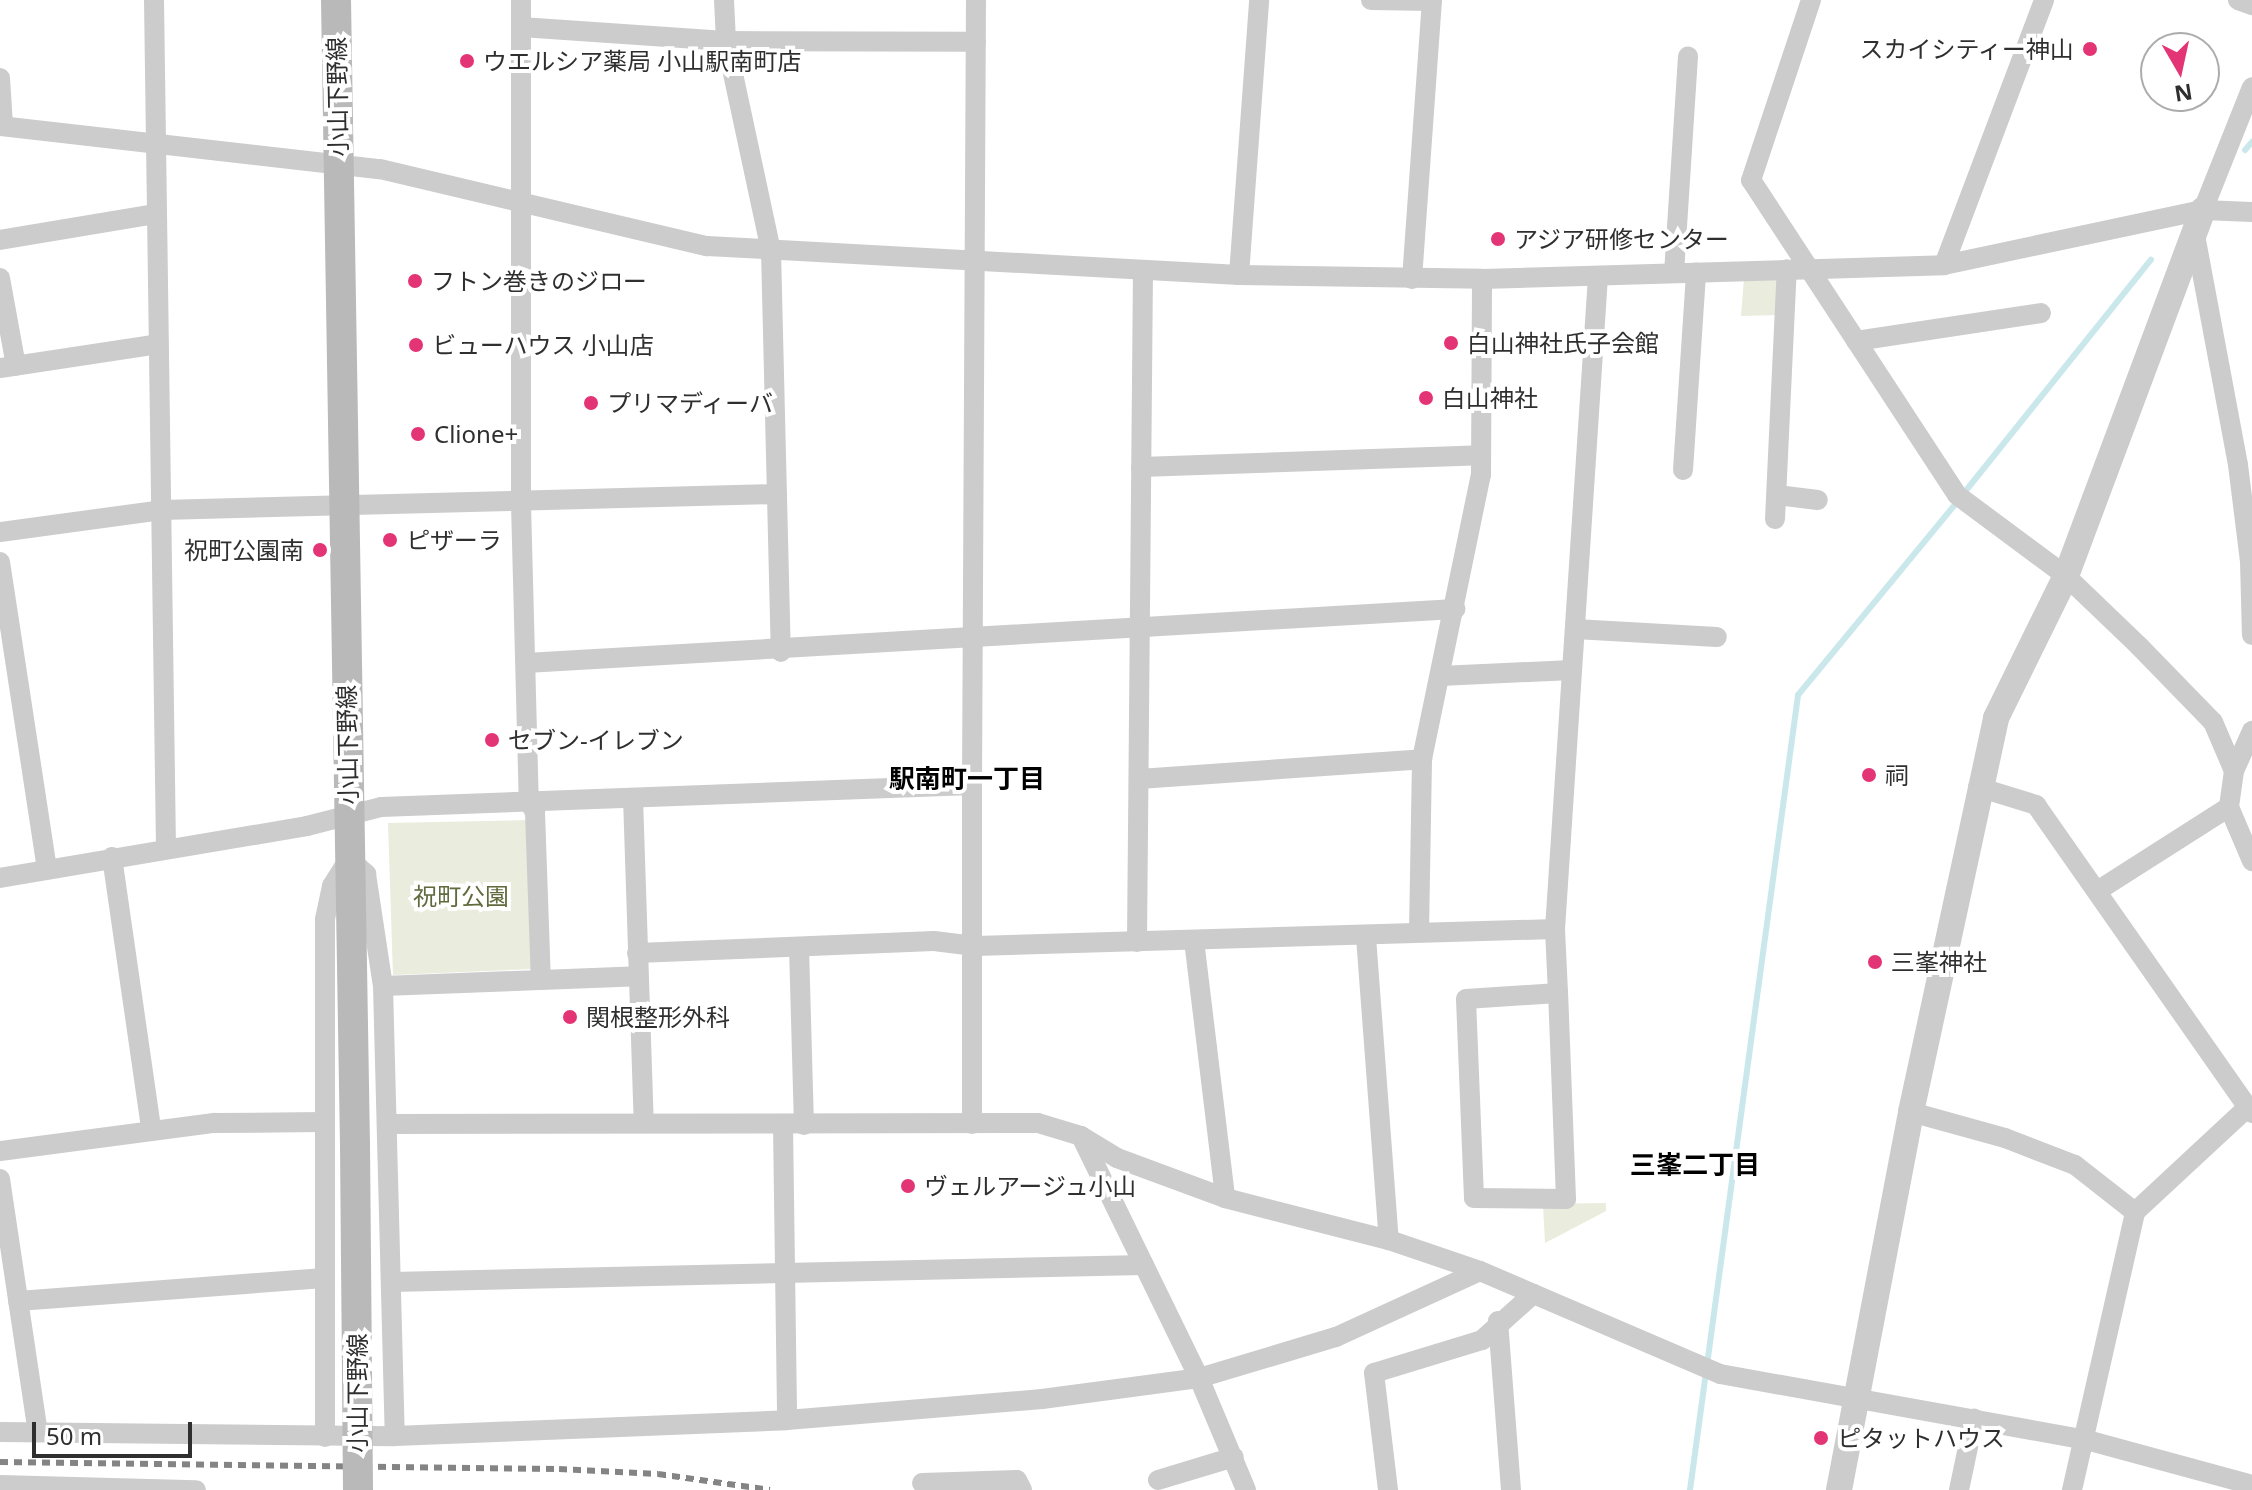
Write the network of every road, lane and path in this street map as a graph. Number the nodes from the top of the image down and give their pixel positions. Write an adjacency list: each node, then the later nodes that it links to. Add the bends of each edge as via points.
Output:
1 (154, 0): 20 (street)
2 (336, 0): 21 (main road, 小山下野線)
3 (521, 0): 13 (street)
4 (724, 0): 14 (street)
5 (976, 0): 15 (street)
6 (1259, 0): 34 (street)
7 (1371, 0): 8 (street)
8 (1432, 0): 37 (street)
9 (1811, 0): 30 (street, via 1751,180)
10 (2044, 0): 29 (street)
11 (2238, 0): 12 (street)
12 (2252, 5)
13 (521, 27): 14 (street); 22 (street)
14 (726, 41): 15 (street); 27 (street)
15 (976, 42): 28 (street)
16 (1688, 56): 33 (street)
17 (0, 78): 19 (street)
18 (2252, 87): 25 (street)
19 (2, 126): 20 (street)
20 (155, 143): 21 (street); 24 (street)
21 (338, 163): 22 (street); 50 (main road, 小山下野線)
22 (519, 200): 27 (street, via 649,236); 49 (street)
23 (2252, 212): 25 (street)
24 (156, 214): 26 (street); 41 (street)
25 (2199, 223): 29 (street); 55 (street); 60 (street, via 2238,465 2250,561)
26 (0, 240)
27 (771, 251): 28 (street); 46 (street)
28 (975, 259): 31 (street); 59 (street)
29 (1944, 265): 30 (street)
30 (1798, 269): 32 (street); 40 (street); 47 (street)
31 (1143, 270): 34 (street); 44 (street)
32 (1696, 272): 33 (street); 45 (street)
33 (1674, 273): 35 (street)
34 (1239, 275): 37 (street)
35 (1598, 276): 38 (street); 58 (street)
36 (0, 278): 42 (street)
37 (1412, 279): 38 (street)
38 (1482, 279): 43 (street)
39 (2041, 313): 40 (street)
40 (1856, 341): 55 (street, via 1950,483 1968,503)
41 (158, 344): 42 (street); 51 (street)
42 (8, 367)
43 (1481, 455): 44 (street); 56 (street)
44 (1141, 467): 57 (street)
45 (1683, 470)
46 (777, 494): 49 (street); 62 (street)
47 (1777, 495): 48 (street); 52 (street)
48 (1818, 500)
49 (521, 504): 50 (street); 63 (street)
50 (344, 507): 51 (street); 76 (main road, 小山下野線)
51 (162, 510): 53 (street); 77 (street)
52 (1775, 519)
53 (0, 532)
54 (0, 562): 66 (street)
55 (2066, 576): 69 (street, via 2213,722); 72 (street, via 1996,718)
56 (1455, 609): 57 (street); 65 (street)
57 (1140, 627): 59 (street); 70 (street)
58 (1575, 629): 61 (street); 64 (street)
59 (973, 635): 62 (street); 71 (street)
60 (2252, 635)
61 (1717, 637)
62 (781, 652): 63 (street)
63 (526, 663): 74 (street)
64 (1572, 670): 65 (street); 84 (street)
65 (1440, 676): 68 (street)
66 (9, 685): 81 (street)
67 (2252, 731): 69 (street)
68 (1422, 759): 70 (street); 85 (street)
69 (2234, 771): 75 (street)
70 (1139, 779): 88 (street)
71 (972, 785): 73 (street); 89 (street)
72 (1978, 787): 83 (street, via 2036,805); 97 (street)
73 (633, 798): 74 (street); 91 (street)
74 (529, 802): 76 (street, via 381,807); 93 (street, via 535,812)
75 (2229, 807): 80 (street); 83 (street)
76 (348, 816): 77 (street); 79 (main road, 小山下野線)
77 (166, 847): 78 (street)
78 (112, 857): 81 (street); 104 (street)
79 (349, 859): 94 (street, via 366,874); 98 (street, via 332,886 325,919); 135 (main road, 小山下野線, bridge)
80 (2252, 861)
81 (47, 869): 82 (street)
82 (0, 878)
83 (2097, 891): 96 (street)
84 (1555, 929): 85 (street); 95 (street)
85 (1419, 932): 86 (street)
86 (1366, 937): 87 (street); 110 (street)
87 (1194, 940): 88 (street); 108 (street)
88 (1137, 942): 89 (street)
89 (975, 946): 90 (street, via 934,941); 101 (street)
90 (799, 947): 91 (street); 103 (street)
91 (637, 953): 92 (street)
92 (638, 976): 93 (street); 99 (street)
93 (541, 980): 94 (street)
94 (383, 986): 100 (street)
95 (1558, 993): 95 (street, via 1566,1199 1474,1198 1466,999)
96 (2250, 1111): 109 (street)
97 (1911, 1112): 109 (street, via 2005,1138 2075,1165); 120 (street)
98 (323, 1122): 104 (street); 114 (street)
99 (644, 1122): 100 (street); 102 (street)
100 (389, 1124): 115 (street)
101 (972, 1124): 103 (street); 105 (street, via 1038,1123)
102 (783, 1125): 103 (street); 113 (street)
103 (804, 1125)
104 (151, 1129): 106 (street)
105 (1081, 1136): 108 (street, via 1117,1158); 111 (street)
106 (0, 1151)
107 (0, 1179): 117 (street)
108 (1225, 1198): 110 (street)
109 (2135, 1212): 127 (street)
110 (1389, 1240): 112 (street)
111 (1144, 1265): 113 (street); 119 (street)
112 (1480, 1271): 116 (street); 119 (street, via 1336,1337)
113 (783, 1272): 115 (street); 122 (street)
114 (324, 1278): 117 (street); 126 (street)
115 (392, 1282): 125 (street)
116 (1533, 1294): 118 (street); 120 (street, via 1720,1374)
117 (18, 1301): 124 (street)
118 (1498, 1321): 138 (street, via 1482,1340 1374,1373); 139 (street)
119 (1199, 1378): 122 (street, via 1042,1399); 128 (street)
120 (1857, 1397): 121 (street); 140 (street)
121 (1974, 1419): 127 (street); 141 (street)
122 (787, 1420): 125 (street)
123 (0, 1432): 124 (street)
124 (38, 1432): 126 (street)
125 (395, 1436): 126 (street)
126 (325, 1437)
127 (2083, 1439): 132 (street); 142 (street)
128 (1234, 1457): 129 (street); 137 (street)
129 (1158, 1480)
130 (922, 1483): 136 (street, via 1017,1480)
131 (0, 1485): 133 (street)
132 (2252, 1485)
133 (184, 1490): 134 (street)
134 (196, 1490)
135 (358, 1490)
136 (1022, 1490)
137 (1246, 1490)
138 (1388, 1490)
139 (1511, 1490)
140 (1839, 1490)
141 (1959, 1490)
142 (2072, 1490)

